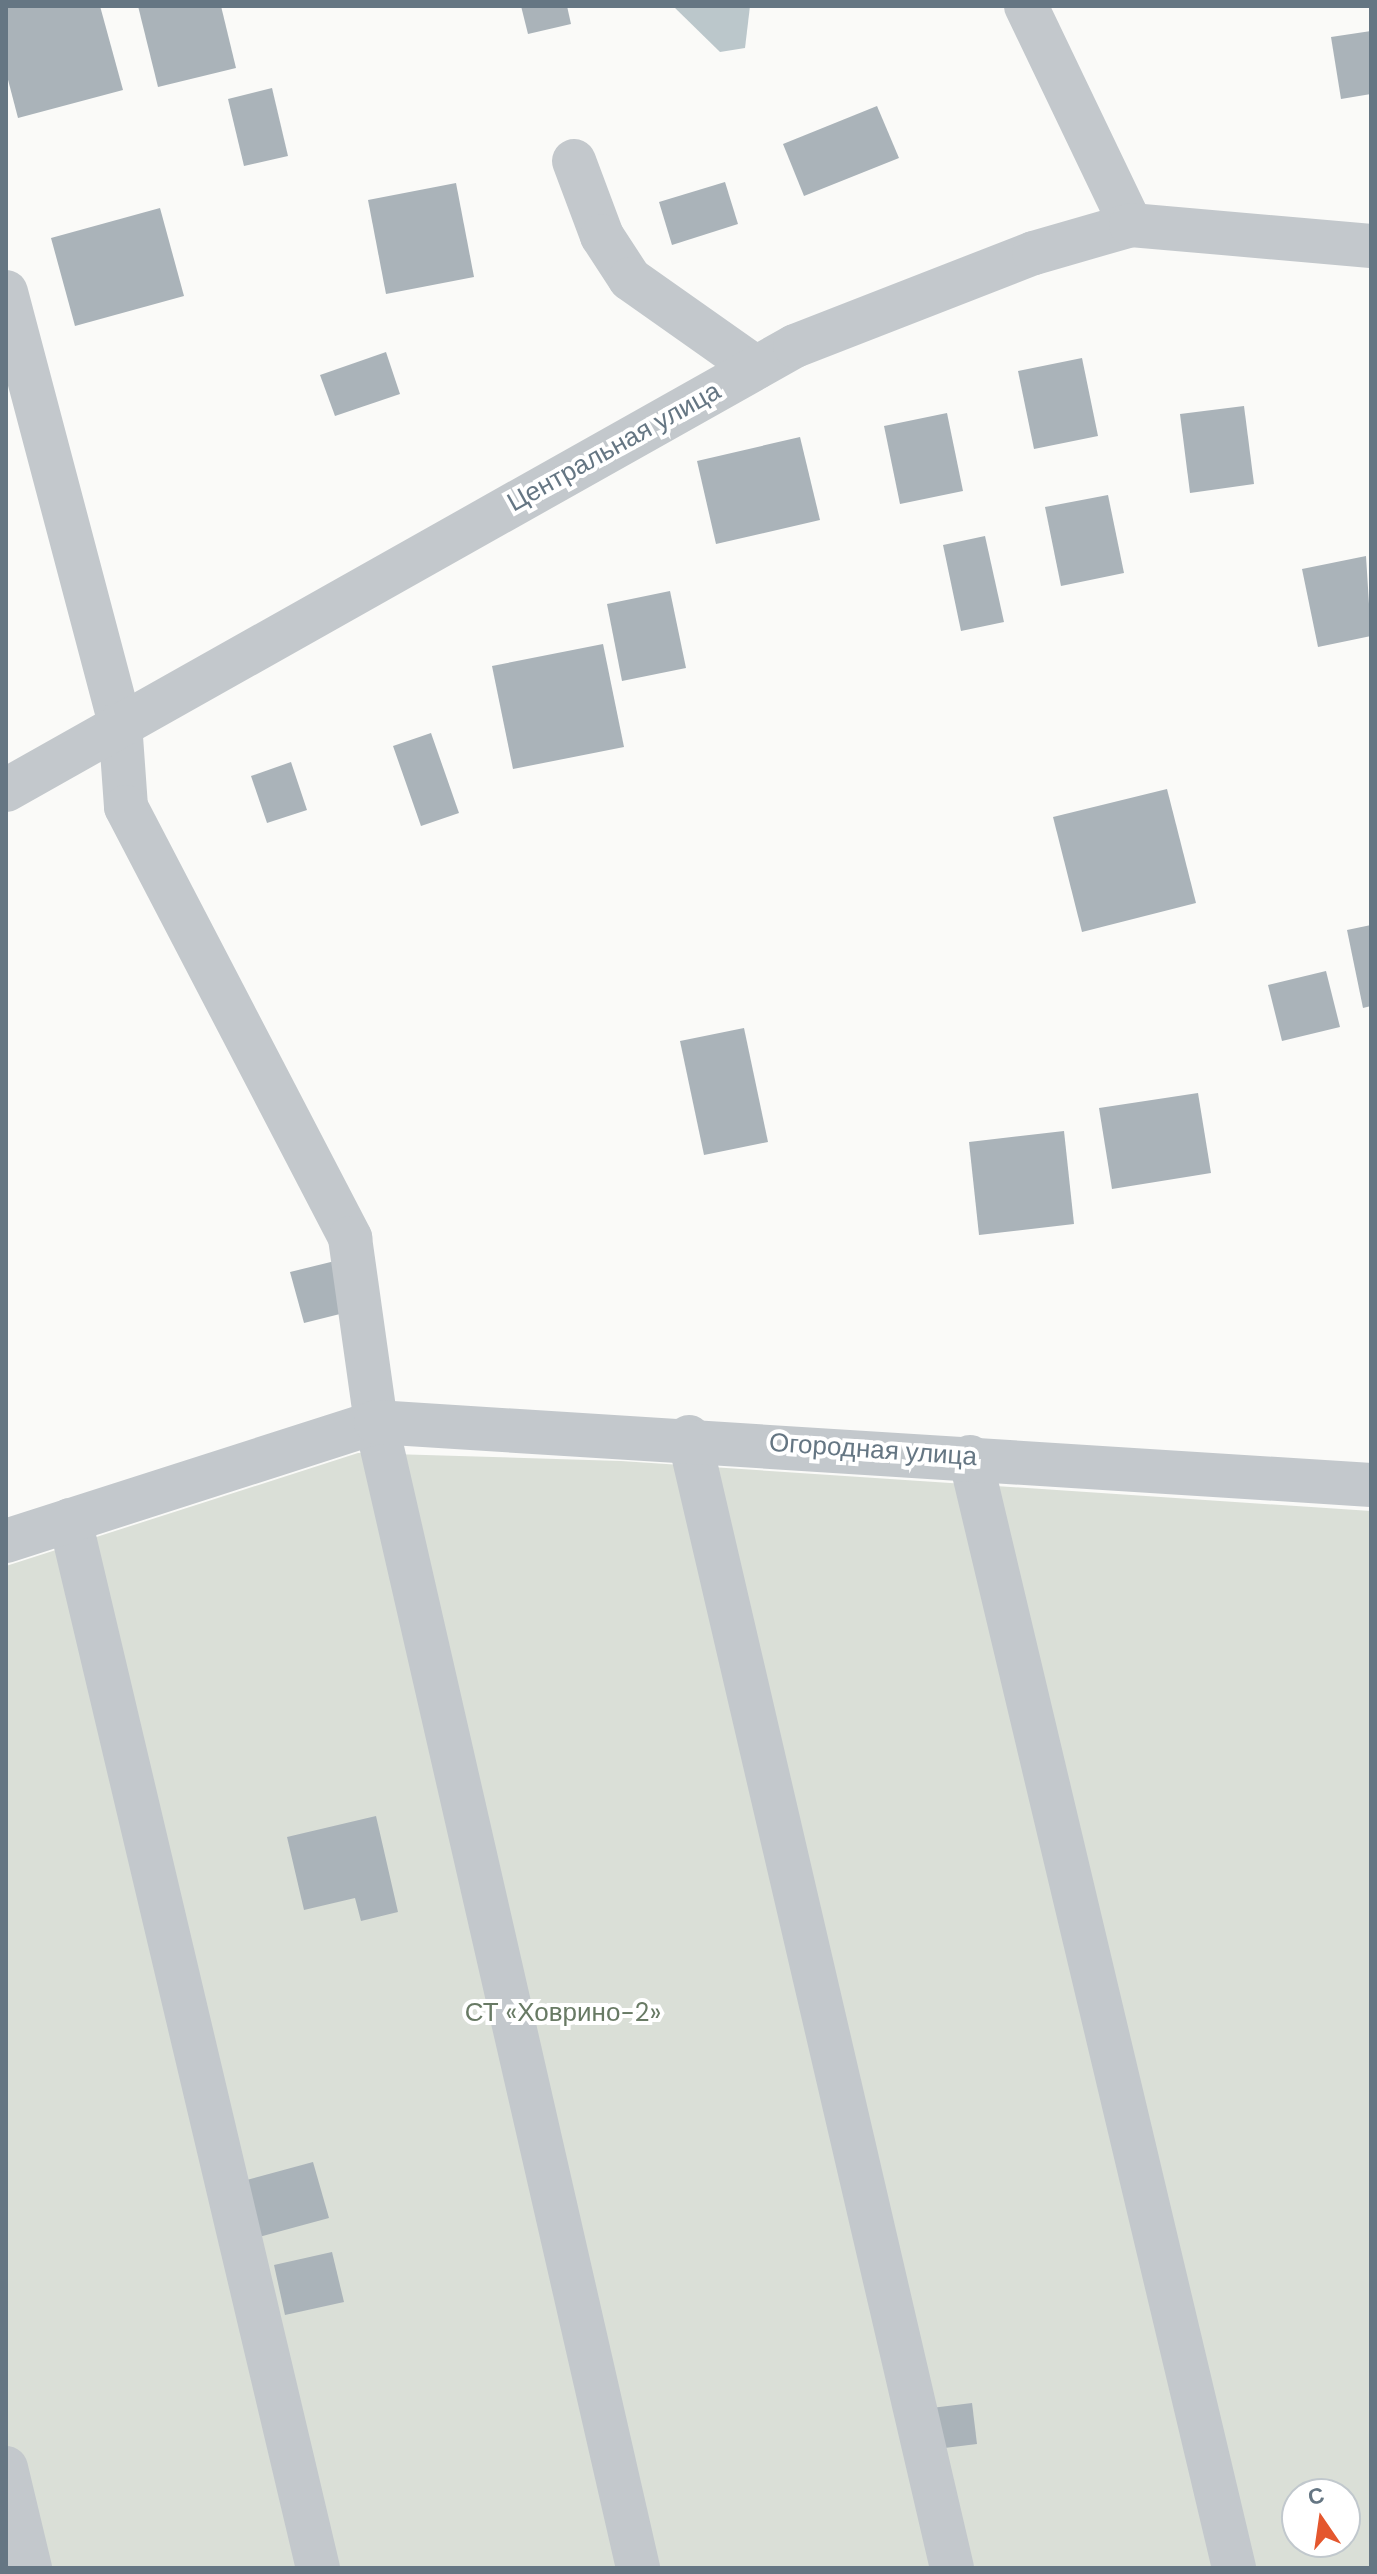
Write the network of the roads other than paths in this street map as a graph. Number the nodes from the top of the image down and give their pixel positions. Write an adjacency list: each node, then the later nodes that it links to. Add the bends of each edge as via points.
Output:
1 (1026, 6): 3 (street)
2 (574, 161): 6 (street, via 602,236 630,279)
3 (1131, 225): 4 (street, Центральная улица); 6 (street, Центральная улица, via 1034,253)
4 (1371, 246)
5 (6, 292): 7 (street)
6 (756, 368): 7 (street, Центральная улица)
7 (120, 723): 8 (street, Центральная улица); 9 (street, via 126,807 350,1238)
8 (6, 790)
9 (376, 1422): 10 (street, Огородная улица); 13 (street); 18 (street)
10 (689, 1437): 11 (street, Огородная улица); 19 (street)
11 (970, 1457): 12 (street, Огородная улица); 20 (street)
12 (1371, 1485)
13 (70, 1520): 14 (street); 17 (street)
14 (6, 1541)
15 (6, 2468): 16 (street)
16 (30, 2568)
17 (318, 2568)
18 (638, 2568)
19 (952, 2568)
20 (1234, 2568)

